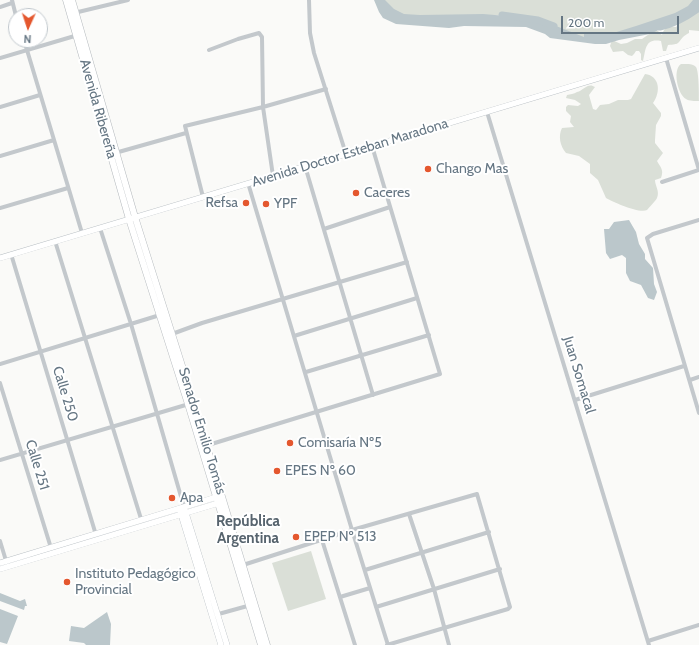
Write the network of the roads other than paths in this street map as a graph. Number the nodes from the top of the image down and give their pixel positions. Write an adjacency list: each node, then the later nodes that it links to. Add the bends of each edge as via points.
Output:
1 (66, 0): 7 (main road, Avenida Ribereña)
2 (72, 0): 7 (main road, Avenida Ribereña)
3 (128, 0): 7 (street)
4 (309, 0): 14 (street, via 311,39)
5 (12, 2): 6 (street)
6 (0, 7)
7 (73, 13): 8 (main road, Avenida Ribereña)
8 (79, 34): 10 (street); 22 (main road, Avenida Ribereña)
9 (699, 48): 13 (main road, Avenida Doctor Esteban Maradona)
10 (27, 50): 12 (street); 15 (street)
11 (209, 50): 17 (street, via 259,33 262,37)
12 (0, 58)
13 (666, 58): 18 (main road, Avenida Doctor Esteban Maradona); 26 (street)
14 (326, 89): 17 (street); 23 (street)
15 (40, 95): 16 (street); 20 (street)
16 (0, 107)
17 (263, 107): 19 (street, via 185,126); 27 (street)
18 (487, 112): 21 (main road, Avenida Doctor Esteban Maradona); 62 (street, Juan Somacal)
19 (186, 133): 22 (street); 31 (street)
20 (54, 140): 24 (street); 30 (street)
21 (372, 146): 23 (main road, Avenida Doctor Esteban Maradona); 32 (street)
22 (113, 153): 34 (main road, Avenida Ribereña)
23 (346, 154): 25 (main road, Avenida Doctor Esteban Maradona)
24 (0, 156)
25 (305, 166): 27 (main road, Avenida Doctor Esteban Maradona); 37 (street)
26 (699, 170): 28 (street)
27 (273, 176): 29 (main road, Avenida Doctor Esteban Maradona)
28 (662, 182)
29 (248, 183): 31 (main road, Avenida Doctor Esteban Maradona); 45 (street)
30 (68, 188): 33 (street); 38 (street)
31 (203, 197): 34 (main road, Avenida Doctor Esteban Maradona)
32 (390, 207): 37 (street); 42 (street)
33 (0, 208)
34 (132, 218): 36 (main road, Avenida Doctor Esteban Maradona); 46 (main road, Senador Emilio Tomás)
35 (699, 220): 56 (street, via 647,238)
36 (100, 228): 38 (main road, Avenida Doctor Esteban Maradona); 48 (street)
37 (324, 228): 43 (street)
38 (82, 233): 39 (main road, Avenida Doctor Esteban Maradona)
39 (55, 241): 40 (main road, Avenida Doctor Esteban Maradona); 52 (street)
40 (11, 254): 41 (main road, Avenida Doctor Esteban Maradona); 53 (street, Calle 250)
41 (0, 258)
42 (407, 262): 43 (street); 44 (street)
43 (340, 282): 45 (street); 47 (street)
44 (418, 298): 47 (street); 50 (street)
45 (284, 300): 49 (street); 51 (street)
46 (163, 314): 48 (street); 49 (main road, Senador Emilio Tomás); 63 (main road, Senador Emilio Tomás)
47 (350, 318): 51 (street); 54 (street)
48 (131, 324): 52 (street); 65 (street)
49 (172, 334): 63 (main road, Senador Emilio Tomás)
50 (429, 335): 54 (street); 61 (street, via 440,374)
51 (294, 336): 57 (street)
52 (85, 338): 53 (street); 67 (street)
53 (41, 352): 55 (street); 68 (street, Calle 250)
54 (362, 355): 57 (street); 61 (street)
55 (0, 364)
56 (684, 366): 59 (street); 62 (street)
57 (306, 372): 64 (street)
58 (699, 377): 59 (street)
59 (690, 380): 66 (street)
60 (0, 383): 70 (street, Calle 251)
61 (373, 395): 64 (street)
62 (576, 400): 96 (street, Juan Somacal)
63 (191, 403): 65 (street); 69 (main road, Senador Emilio Tomás)
64 (317, 412): 69 (street); 76 (street)
65 (157, 413): 67 (street); 73 (street)
66 (699, 413)
67 (112, 426): 68 (street); 75 (street)
68 (67, 440): 70 (street); 78 (street, Calle 250)
69 (204, 446): 72 (main road, Senador Emilio Tomás)
70 (22, 454): 71 (street); 81 (street, Calle 251)
71 (0, 460)
72 (220, 499): 73 (main road); 84 (main road, Senador Emilio Tomás); 91 (main road, Senador Emilio Tomás)
73 (183, 510): 75 (main road); 93 (main road)
74 (409, 514): 76 (street); 77 (street, via 476,493); 82 (street)
75 (142, 523): 78 (main road)
76 (352, 530): 79 (street); 87 (street)
77 (489, 532): 82 (street); 86 (street)
78 (96, 537): 81 (main road)
79 (322, 540): 84 (street); 90 (street)
80 (0, 541): 83 (street)
81 (52, 550): 83 (main road)
82 (422, 552): 87 (street); 89 (street)
83 (5, 564): 85 (main road)
84 (243, 565): 91 (main road, Senador Emilio Tomás)
85 (0, 569)
86 (500, 569): 89 (street); 95 (street, via 510,605 508,609)
87 (365, 570): 88 (street)
88 (370, 588): 90 (street); 92 (street)
89 (434, 589): 92 (street); 95 (street)
90 (340, 597): 101 (street)
91 (252, 604): 93 (street); 99 (main road, Senador Emilio Tomás); 100 (main road, Senador Emilio Tomás)
92 (376, 607): 102 (street)
93 (215, 615): 97 (main road); 98 (main road)
94 (699, 625): 96 (street)
95 (444, 628): 102 (street); 103 (street)
96 (649, 643)
97 (221, 645)
98 (227, 645)
99 (261, 645)
100 (267, 645)
101 (355, 645)
102 (388, 645)
103 (449, 645)

